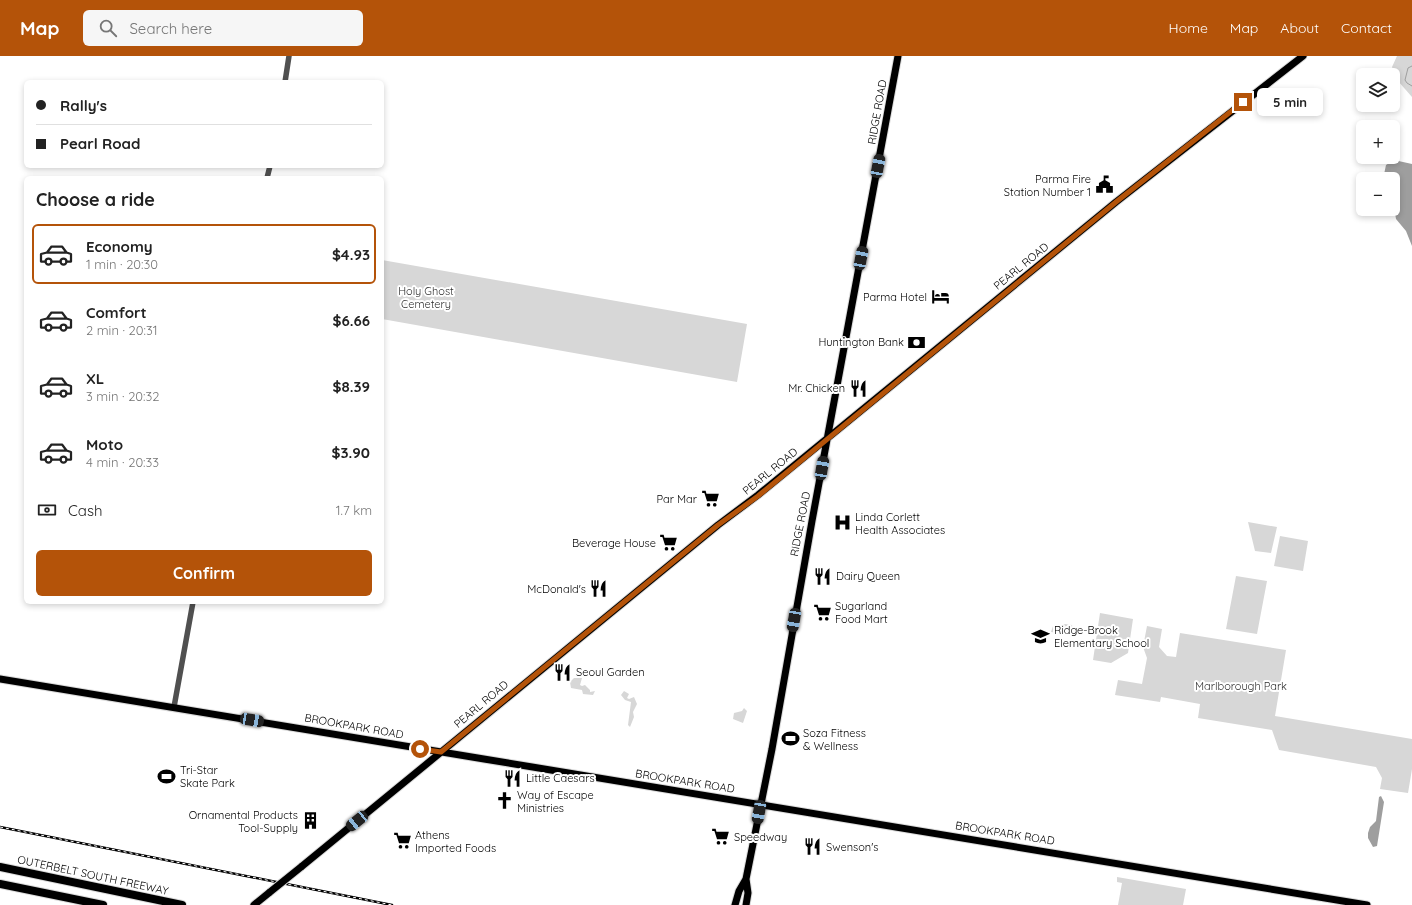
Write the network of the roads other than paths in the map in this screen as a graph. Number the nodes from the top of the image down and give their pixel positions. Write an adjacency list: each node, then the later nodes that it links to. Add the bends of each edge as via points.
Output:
1 (289, 56): 4 (street)
2 (898, 56): 5 (main road, RIDGE ROAD)
3 (1303, 56): 5 (main road, PEARL ROAD, via 1116,202)
4 (284, 80)
5 (827, 438): 9 (main road, PEARL ROAD); 10 (main road, RIDGE ROAD)
6 (193, 604): 8 (street)
7 (0, 679): 8 (main road, BROOKPARK ROAD)
8 (174, 706): 9 (main road, BROOKPARK ROAD)
9 (441, 752): 10 (main road, BROOKPARK ROAD); 16 (main road, PEARL ROAD, bridge)
10 (760, 804): 12 (main road, RIDGE ROAD); 19 (main road, BROOKPARK ROAD)
11 (0, 867): 15 (highway, OUTERBELT SOUTH FREEWAY)
12 (746, 879): 17 (main road, RIDGE ROAD, via 739,891); 18 (main road, RIDGE ROAD)
13 (0, 884): 14 (highway)
14 (103, 905)
15 (182, 905)
16 (254, 905)
17 (736, 905)
18 (746, 905)
19 (1367, 905)

